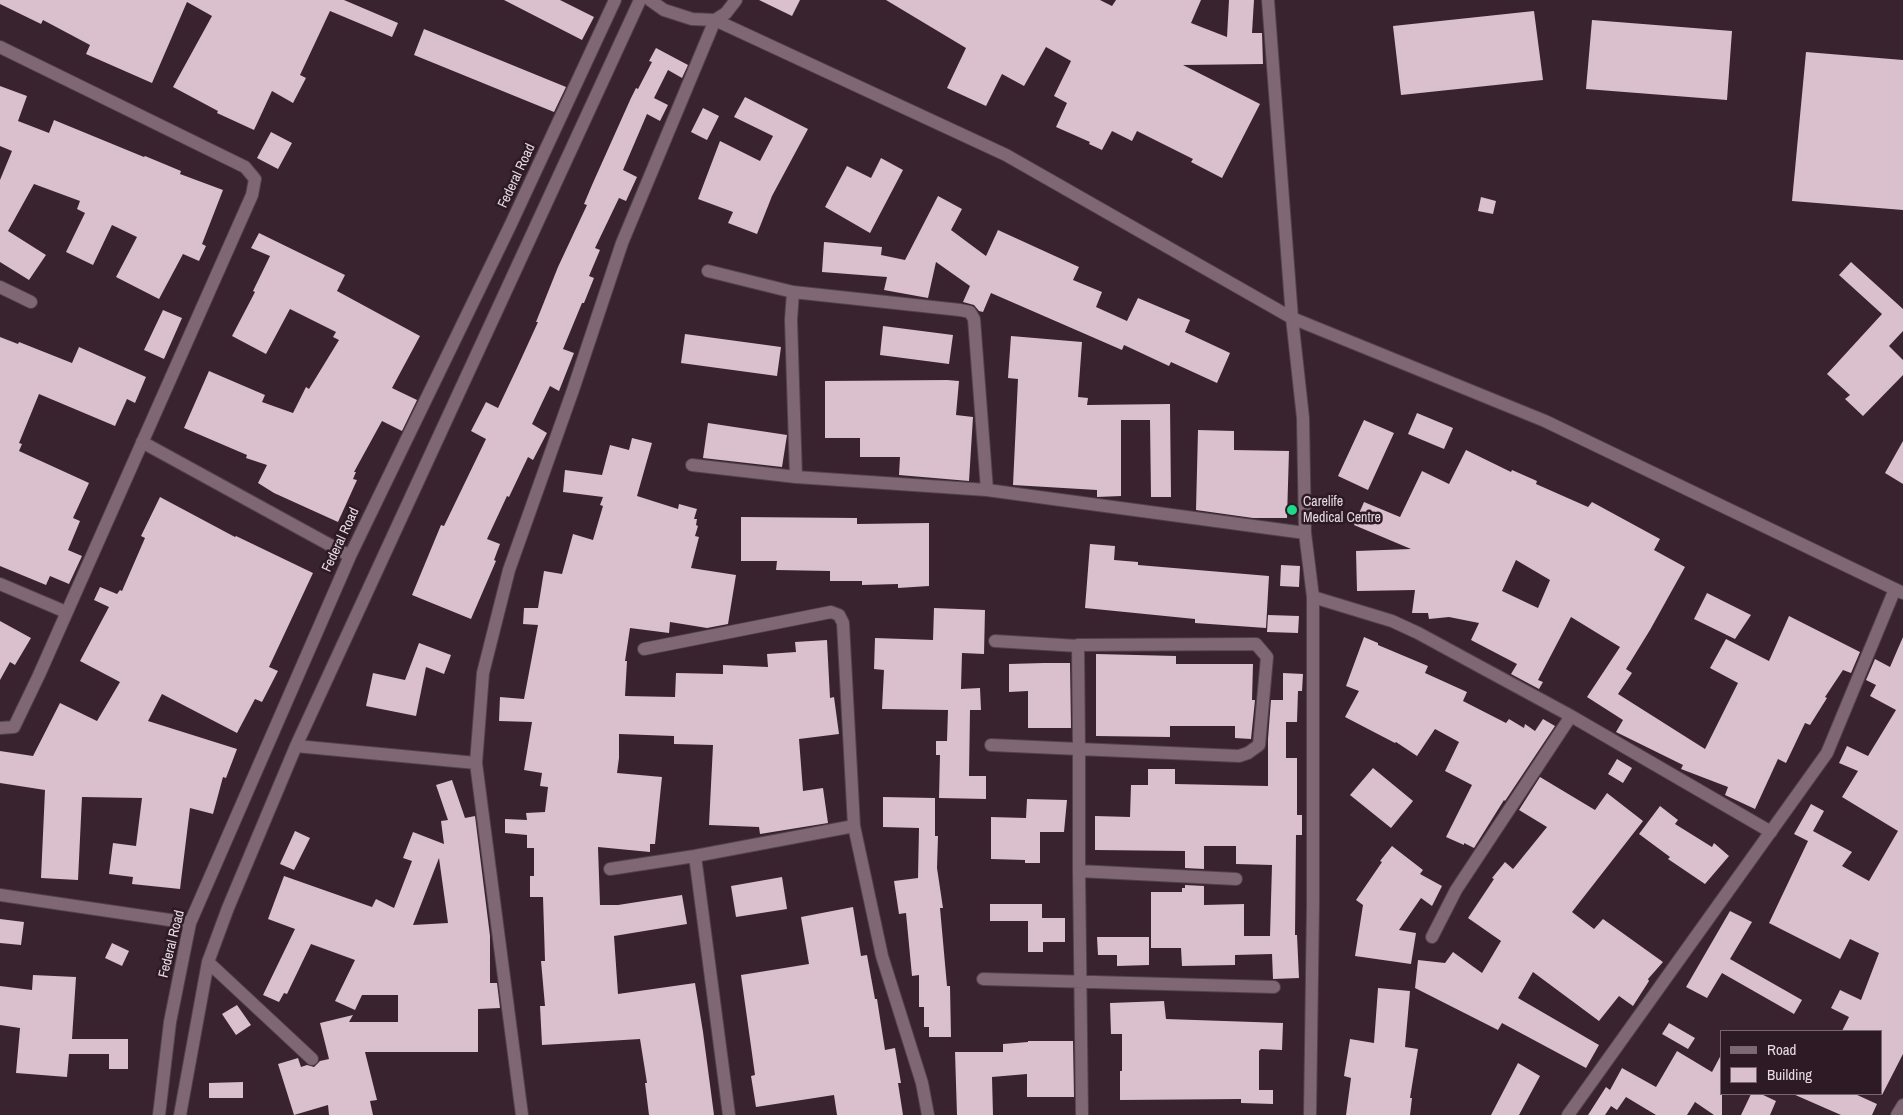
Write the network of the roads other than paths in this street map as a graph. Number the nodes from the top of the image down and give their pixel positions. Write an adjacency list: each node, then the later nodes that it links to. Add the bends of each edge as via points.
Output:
1 (615, 0): 18 (street, Federal Road)
2 (640, 0): 29 (street)
3 (650, 0): 6 (street, via 664,10 692,19)
4 (736, 0): 6 (street, via 726,13)
5 (1268, 0): 12 (street)
6 (715, 20): 12 (street, via 1006,155); 31 (street, via 622,243 509,570 483,673)
7 (0, 47): 13 (street, via 245,166 255,179 252,195)
8 (708, 271): 10 (street)
9 (0, 287): 11 (street)
10 (793, 292): 15 (street); 16 (street, via 970,312 974,319)
11 (31, 302)
12 (1292, 318): 17 (street, via 1303,418); 20 (street, via 1546,421)
13 (142, 442): 18 (street); 22 (street)
14 (692, 465): 15 (street)
15 (796, 477): 16 (street)
16 (987, 490): 17 (street)
17 (1305, 533): 21 (street)
18 (350, 556): 39 (street, Federal Road)
19 (0, 584): 22 (street)
20 (1899, 591): 33 (street, via 1827,753)
21 (1313, 597): 26 (street, via 1392,621); 53 (street, via 1314,903)
22 (66, 612): 27 (street, via 14,727)
23 (995, 641): 24 (street)
24 (1078, 646): 30 (street); 30 (street, via 1256,644 1267,658 1260,745 1248,754)
25 (644, 649): 32 (street, via 831,612 839,616 843,623)
26 (1571, 716): 33 (street); 40 (street, via 1456,890)
27 (0, 728)
28 (990, 745): 30 (street)
29 (296, 746): 31 (street); 41 (street)
30 (1079, 749): 36 (street)
31 (476, 763): 49 (street)
32 (854, 826): 34 (street); 51 (street, via 882,956 922,1083)
33 (1771, 832): 54 (street)
34 (695, 856): 35 (street); 50 (street)
35 (610, 869)
36 (1079, 871): 37 (street); 43 (street)
37 (1236, 879)
38 (0, 895): 39 (street)
39 (190, 923): 47 (street, Federal Road, via 170,1022)
40 (1432, 937)
41 (208, 962): 45 (street); 48 (street)
42 (983, 979): 43 (street)
43 (1080, 982): 44 (street); 52 (street)
44 (1274, 987)
45 (312, 1059)
46 (1903, 1105): 55 (street)
47 (159, 1115)
48 (180, 1115)
49 (522, 1115)
50 (729, 1115)
51 (928, 1115)
52 (1082, 1115)
53 (1310, 1115)
54 (1568, 1115)
55 (1897, 1115)

